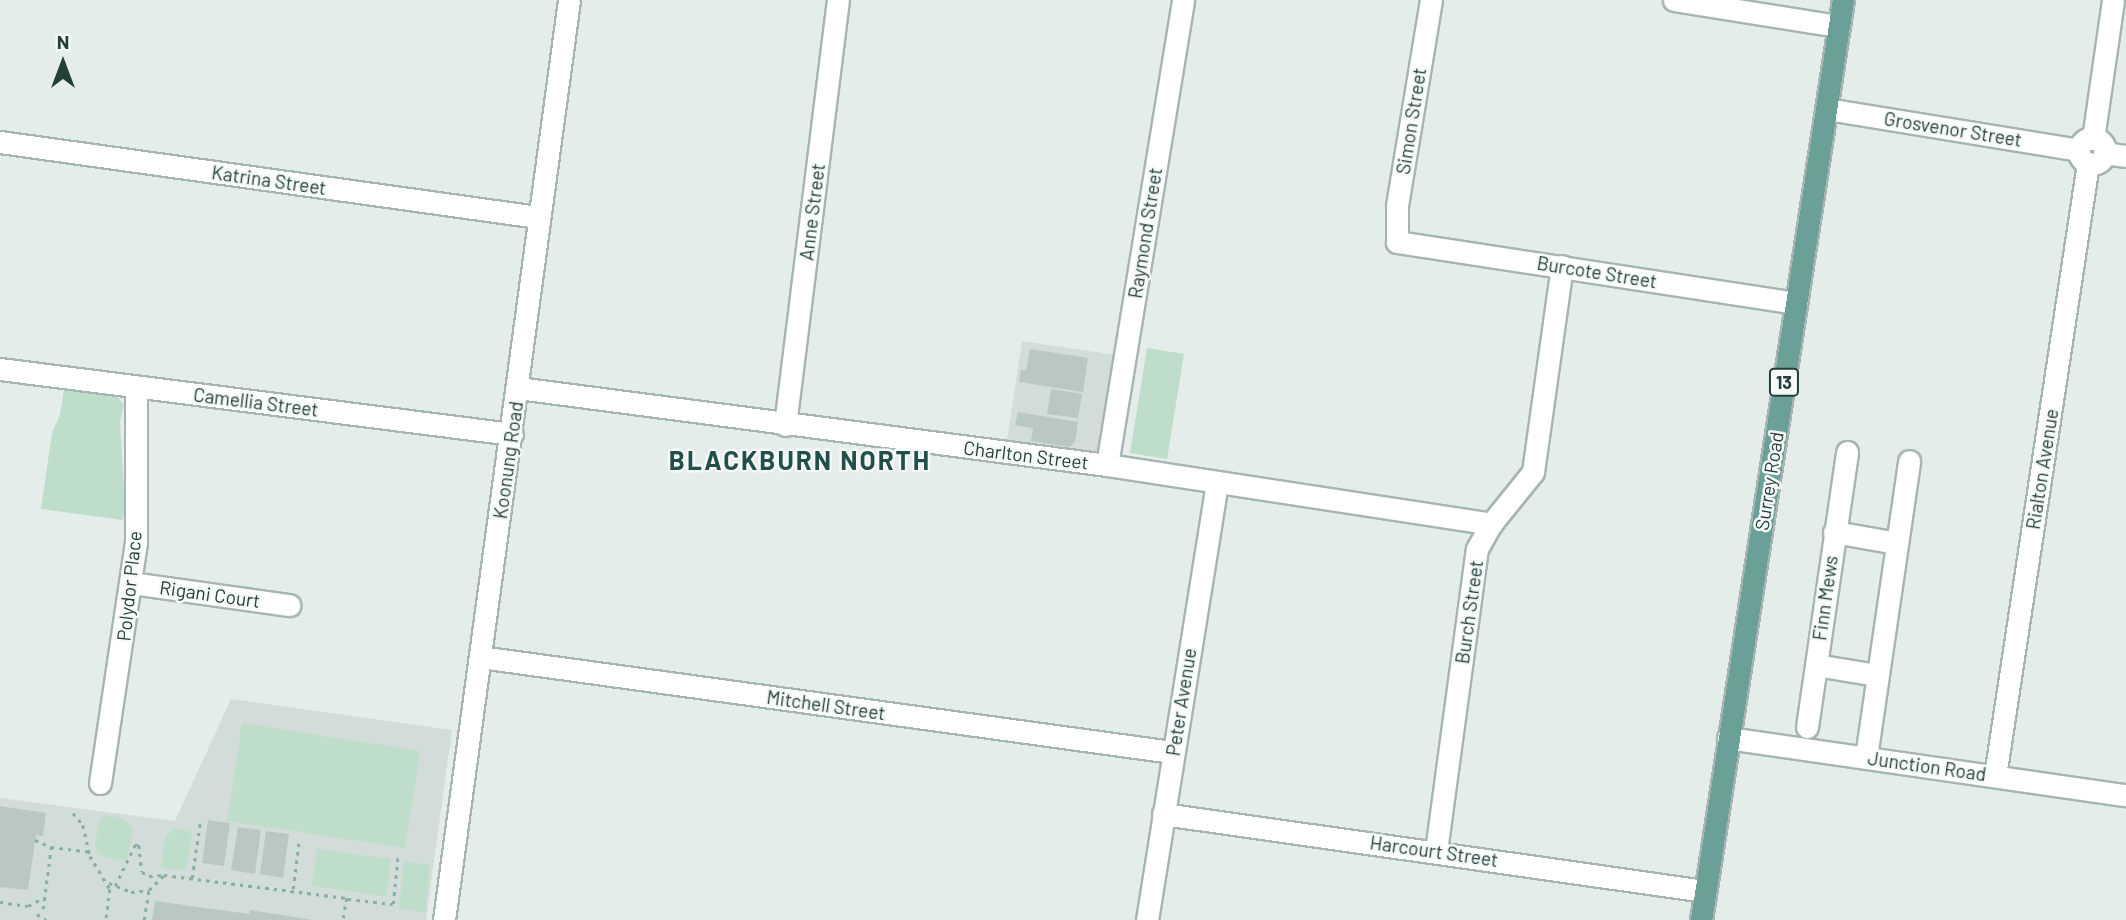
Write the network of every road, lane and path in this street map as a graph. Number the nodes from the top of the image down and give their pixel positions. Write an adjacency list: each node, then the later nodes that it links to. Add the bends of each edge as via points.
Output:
1 (569, 0): 13 (street, Koonung Road)
2 (838, 0): 20 (street, Anne Street)
3 (1183, 0): 24 (street, Raymond Street)
4 (1431, 0): 14 (street, Simon Street, via 1397,205)
5 (1674, 0): 8 (street)
6 (1843, 0): 8 (main road, Surrey Road / 13)
7 (2113, 0): 11 (street, Rialton Avenue)
8 (1839, 26): 9 (main road, Surrey Road / 13)
9 (1827, 109): 11 (street, Grosvenor Street); 16 (main road, Surrey Road / 13)
10 (0, 142): 13 (street, Katrina Street)
11 (2091, 151): 12 (street, Grosvenor Street); 38 (street, Rialton Avenue)
12 (2126, 156)
13 (538, 217): 19 (street, Koonung Road)
14 (1397, 242): 15 (street, Burcote Street)
15 (1562, 266): 16 (street, Burcote Street); 26 (street, Burch Street, via 1533,472)
16 (1796, 303): 35 (main road, Surrey Road / 13)
17 (0, 369): 18 (street, Camellia Street)
18 (136, 387): 21 (street, Camellia Street); 29 (street, Polydor Place)
19 (518, 388): 20 (street, Charlton Street); 21 (street, Koonung Road)
20 (785, 425): 24 (street, Charlton Street)
21 (512, 434): 31 (street, Koonung Road)
22 (1847, 452): 27 (street, Finn Mews)
23 (1909, 461): 28 (street)
24 (1107, 466): 25 (street, Charlton Street)
25 (1217, 483): 26 (street, Charlton Street); 36 (street, Peter Avenue)
26 (1491, 524): 47 (street, Burch Street, via 1478,549)
27 (1834, 532): 28 (street, Finn Mews); 32 (street, Finn Mews)
28 (1897, 542): 33 (street)
29 (132, 583): 30 (street, Rigani Court); 39 (street, Polydor Place)
30 (289, 605)
31 (480, 657): 36 (street, Mitchell Street); 66 (street, Koonung Road)
32 (1816, 665): 33 (street, Finn Mews); 34 (street, Finn Mews)
33 (1877, 675): 37 (street)
34 (1807, 727)
35 (1728, 738): 37 (street, Junction Road); 56 (main road, Surrey Road / 13)
36 (1172, 752): 42 (street, Peter Avenue)
37 (1866, 757): 38 (street, Junction Road)
38 (1995, 776): 40 (street, Junction Road)
39 (100, 783)
40 (2126, 795)
41 (73, 813): 48 (path, via 83,825)
42 (1164, 814): 47 (street, Harcourt Street); 67 (street, Peter Avenue)
43 (200, 823): 51 (path)
44 (35, 840): 46 (path)
45 (299, 840): 55 (path)
46 (51, 847): 48 (path); 57 (path)
47 (1436, 850): 56 (street, Harcourt Street)
48 (89, 852): 52 (path)
49 (398, 854): 58 (path, via 393,904)
50 (164, 875): 51 (path); 53 (path, via 142,872 139,845 135,845); 54 (path)
51 (192, 878): 55 (path)
52 (108, 883): 53 (path); 63 (path)
53 (115, 886): 54 (path, via 138,893)
54 (149, 890): 64 (path)
55 (293, 890): 58 (path)
56 (1705, 891): 68 (main road, Surrey Road / 13)
57 (45, 897): 59 (path, via 27,906); 60 (path)
58 (347, 898): 65 (path)
59 (0, 902)
60 (43, 909)
61 (37, 914): 62 (path)
62 (46, 920)
63 (106, 920)
64 (144, 920)
65 (343, 920)
66 (444, 920)
67 (1147, 920)
68 (1700, 920)

